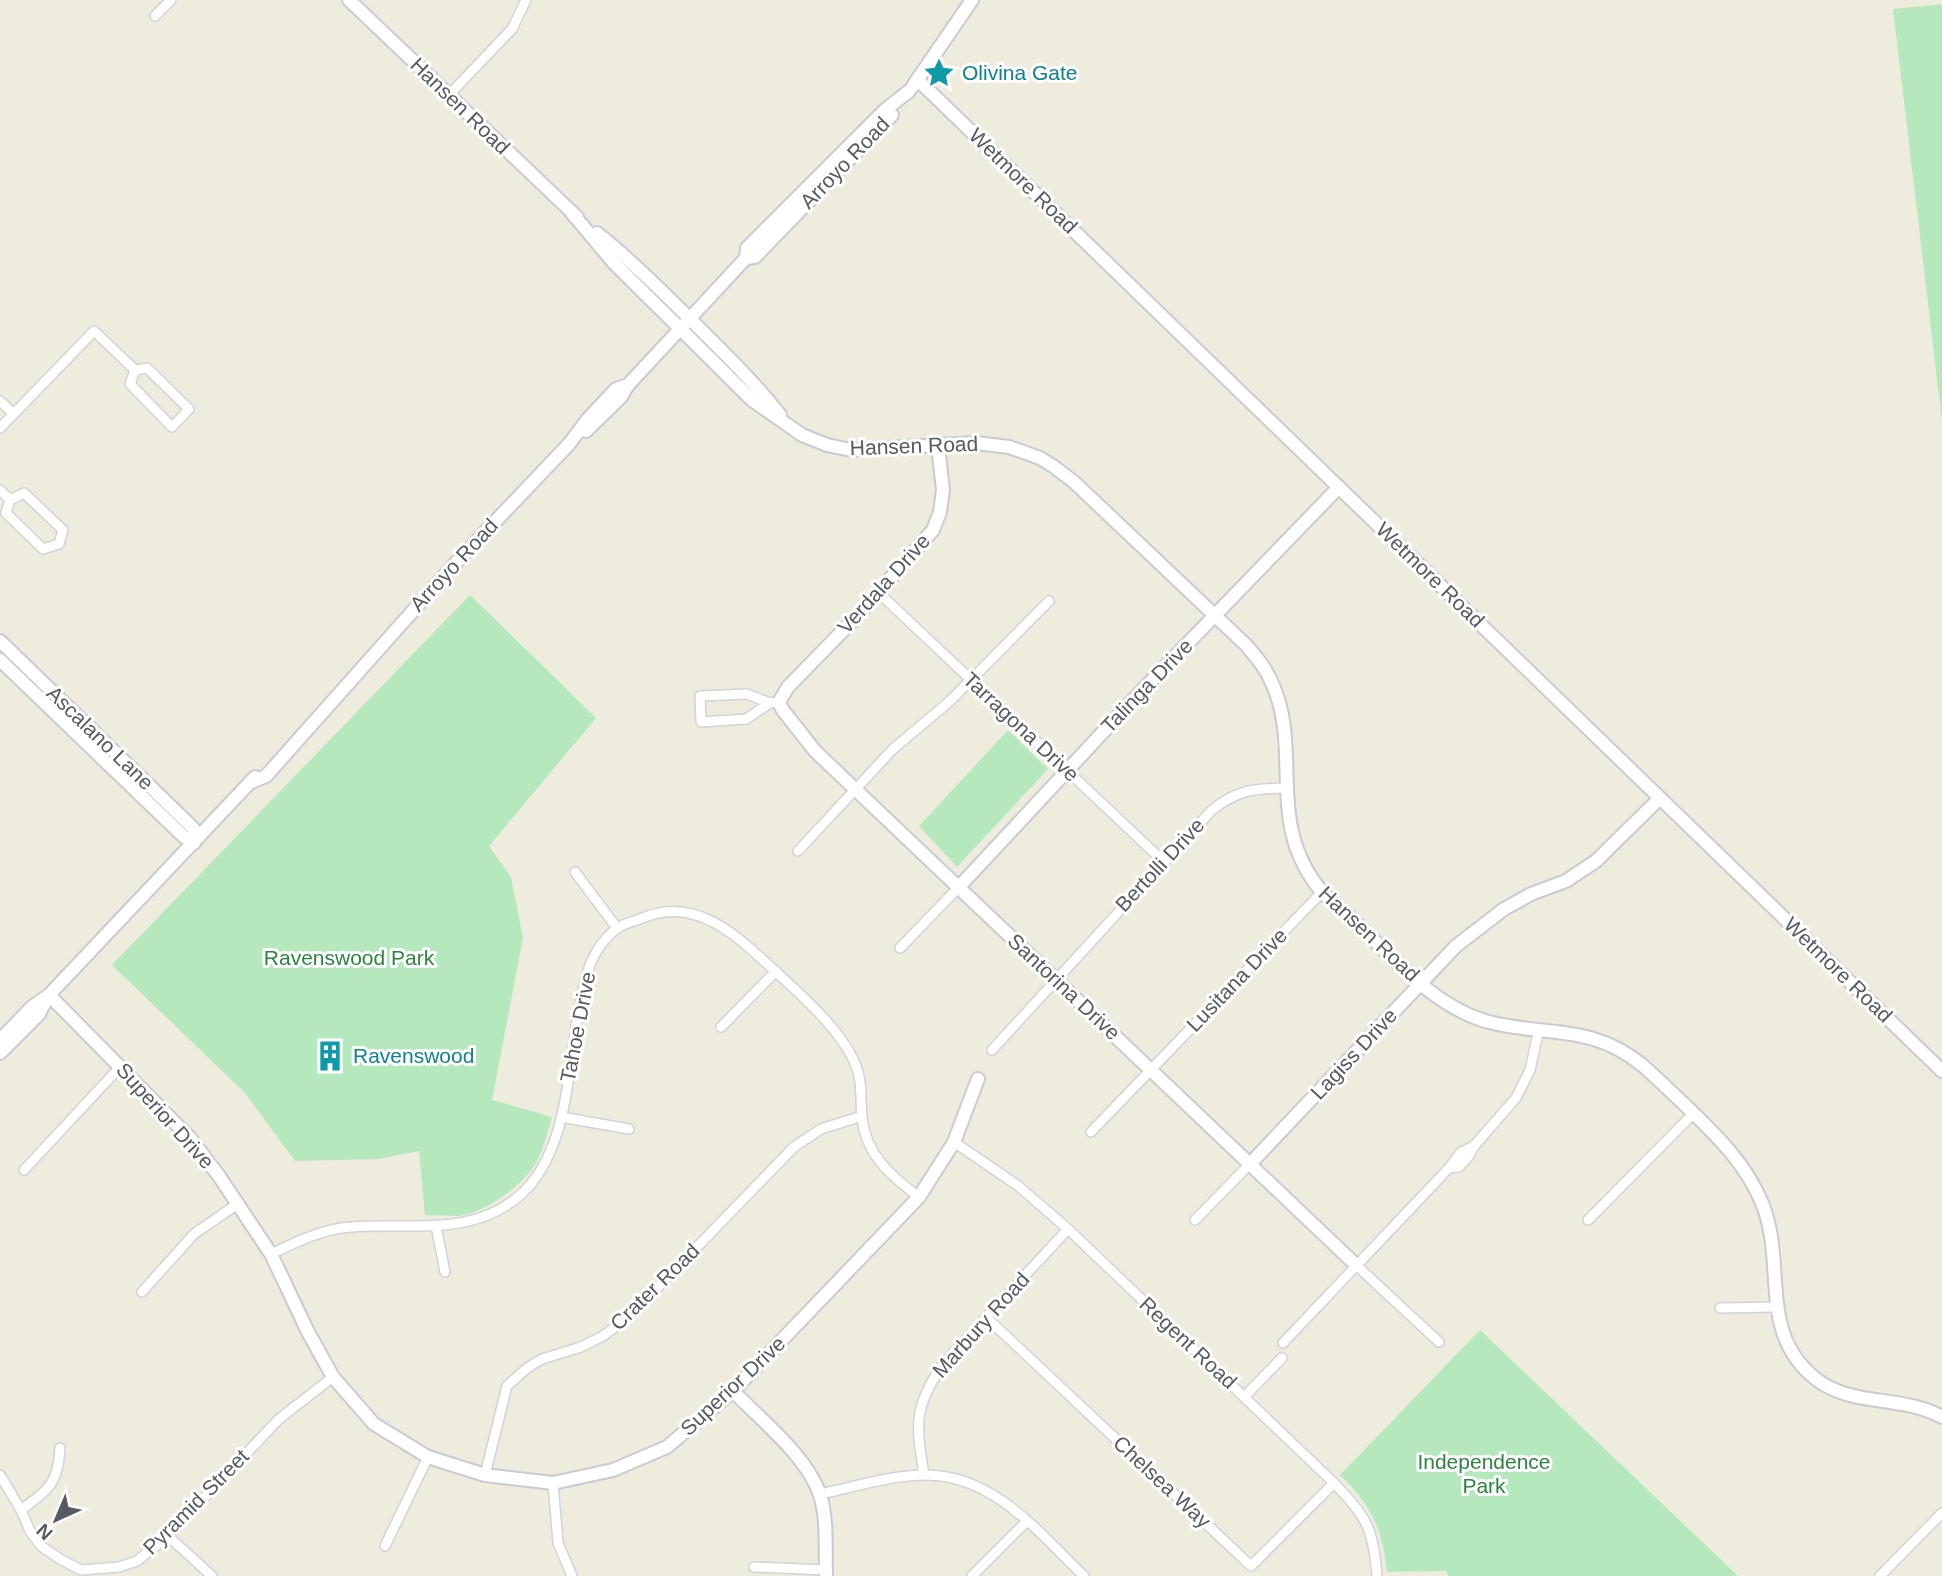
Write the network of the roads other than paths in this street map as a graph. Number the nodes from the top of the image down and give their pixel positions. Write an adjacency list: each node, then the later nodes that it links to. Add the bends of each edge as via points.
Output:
1 (171, 0): 5 (street)
2 (349, 0): 7 (street, Hansen Road)
3 (526, 0): 7 (street, via 512,29)
4 (972, 0): 6 (street, Arroyo Road)
5 (155, 16)
6 (918, 80): 8 (street, Arroyo Road, via 747,248 746,258); 14 (street, Wetmore Road)
7 (449, 95): 8 (street, Hansen Road, via 572,212 613,262)
8 (686, 323): 13 (street, Hansen Road, via 752,400 815,442 852,450); 28 (street, Arroyo Road, via 621,397 569,444)
9 (135, 370): 9 (street, via 130,384 172,427 189,409 147,368); 11 (street, via 94,331)
10 (0, 401): 11 (street)
11 (14, 414): 12 (street)
12 (0, 428)
13 (938, 446): 17 (street, Verdala Drive, via 943,491 937,522); 19 (street, Hansen Road, via 995,444 1054,466)
14 (1339, 487): 19 (street, Talinga Drive); 27 (street, Wetmore Road)
15 (0, 489): 16 (street)
16 (10, 500): 16 (street, via 6,513 43,548 59,544 63,530 24,493)
17 (878, 593): 22 (street, Tarragona Drive); 23 (street, Verdala Drive)
18 (1049, 601): 22 (street)
19 (1214, 617): 24 (street, Talinga Drive); 25 (street, Hansen Road, via 1259,659 1271,680 1284,727)
20 (0, 641): 28 (street, Ascalano Lane, via 192,827)
21 (0, 660): 28 (street, Ascalano Lane, via 183,836)
22 (970, 679): 24 (street, Tarragona Drive); 26 (street, via 893,749)
23 (775, 703): 23 (street, via 746,719 701,722 700,696 747,694); 26 (street, Santorina Drive)
24 (1066, 771): 30 (street, Tarragona Drive); 32 (street, Talinga Drive)
25 (1287, 788): 30 (street, Bertolli Drive, via 1228,797); 33 (street, Hansen Road, via 1294,846)
26 (856, 790): 29 (street); 32 (street, Santorina Drive)
27 (1660, 798): 38 (street, Lagiss Drive, via 1596,861 1566,881 1497,913 1456,946); 47 (street, Wetmore Road)
28 (197, 840): 39 (street, Arroyo Road)
29 (797, 851)
30 (1163, 862): 37 (street, Bertolli Drive)
31 (575, 872): 34 (street)
32 (958, 888): 35 (street); 37 (street, Santorina Drive)
33 (1323, 891): 38 (street, Hansen Road); 46 (street, Lusitana Drive)
34 (617, 928): 36 (street, Tahoe Drive, via 656,913 708,918); 51 (street, Tahoe Drive, via 586,972)
35 (900, 948)
36 (776, 971): 40 (street); 50 (street, Tahoe Drive, via 842,1039 860,1077)
37 (1056, 981): 43 (street, Bertolli Drive); 46 (street, Santorina Drive)
38 (1421, 983): 41 (street, Hansen Road, via 1473,1017); 55 (street, Lagiss Drive)
39 (49, 995): 42 (street, Arroyo Road); 44 (street, Arroyo Road, via 39,1014); 45 (street, Superior Drive)
40 (721, 1027)
41 (1539, 1029): 49 (street, Hansen Road, via 1587,1035 1614,1046 1645,1068); 64 (street, via 1532,1063 1511,1104 1459,1167 1449,1168)
42 (0, 1040)
43 (992, 1050)
44 (0, 1053)
45 (120, 1067): 56 (street); 58 (street, Superior Drive, via 190,1138)
46 (1152, 1069): 53 (street, Lusitana Drive); 55 (street, Santorina Drive)
47 (1942, 1071)
48 (978, 1079): 54 (street, Superior Drive)
49 (1693, 1114): 60 (street); 67 (street, Hansen Road, via 1742,1164 1759,1195 1772,1238)
50 (862, 1116): 57 (street, Tahoe Drive, via 866,1139 879,1163); 80 (street, Crater Road, via 821,1129 794,1147 636,1310 603,1336 542,1359 508,1386)
51 (561, 1117): 52 (street); 61 (street, Tahoe Drive, via 552,1151 518,1197 471,1221)
52 (629, 1129)
53 (1091, 1132)
54 (954, 1142): 57 (street, Superior Drive); 62 (street, Regent Road, via 1017,1185)
55 (1250, 1164): 59 (street); 64 (street, Santorina Drive)
56 (24, 1170)
57 (919, 1197): 74 (street, Superior Drive)
58 (239, 1203): 63 (street, Superior Drive); 66 (street, via 194,1234)
59 (1195, 1220)
60 (1588, 1220)
61 (436, 1226): 63 (street, Tahoe Drive, via 327,1230); 65 (street)
62 (1068, 1229): 69 (street, Marbury Road); 75 (street, Regent Road)
63 (271, 1254): 73 (street, Superior Drive)
64 (1356, 1265): 70 (street); 71 (street)
65 (445, 1272)
66 (142, 1292)
67 (1776, 1307): 68 (street); 76 (street, Hansen Road, via 1784,1338 1804,1369 1819,1382 1836,1391 1913,1405)
68 (1720, 1308)
69 (987, 1318): 81 (street, Marbury Road, via 943,1364 928,1387 919,1410); 83 (street, Chelsea Way, via 1251,1566)
70 (1439, 1342)
71 (1283, 1343)
72 (1282, 1358): 75 (street)
73 (333, 1377): 78 (street, Superior Drive, via 374,1424); 88 (street, Pyramid Street, via 279,1419)
74 (733, 1391): 82 (street, Superior Drive, via 667,1447 613,1470); 84 (street, via 803,1464)
75 (1245, 1396): 83 (street, Regent Road)
76 (1942, 1416)
77 (60, 1448): 85 (street, via 59,1470 51,1485)
78 (428, 1457): 80 (street, Superior Drive); 89 (street)
79 (0, 1475): 85 (street, Pyramid Street)
80 (485, 1475): 82 (street, Superior Drive)
81 (924, 1475): 84 (street); 87 (street, via 979,1485)
82 (553, 1483): 94 (street, via 558,1543)
83 (1334, 1483): 97 (street, Regent Road, via 1369,1526)
84 (820, 1494): 92 (street)
85 (21, 1510): 91 (street, Pyramid Street, via 41,1546)
86 (1942, 1513): 98 (street)
87 (1027, 1521): 95 (street); 96 (street)
88 (168, 1536): 91 (street, Pyramid Street, via 137,1561); 93 (street)
89 (385, 1546)
90 (754, 1567): 92 (street)
91 (80, 1573)
92 (826, 1573)
93 (212, 1576)
94 (572, 1576)
95 (972, 1576)
96 (1084, 1576)
97 (1377, 1576)
98 (1880, 1576)

